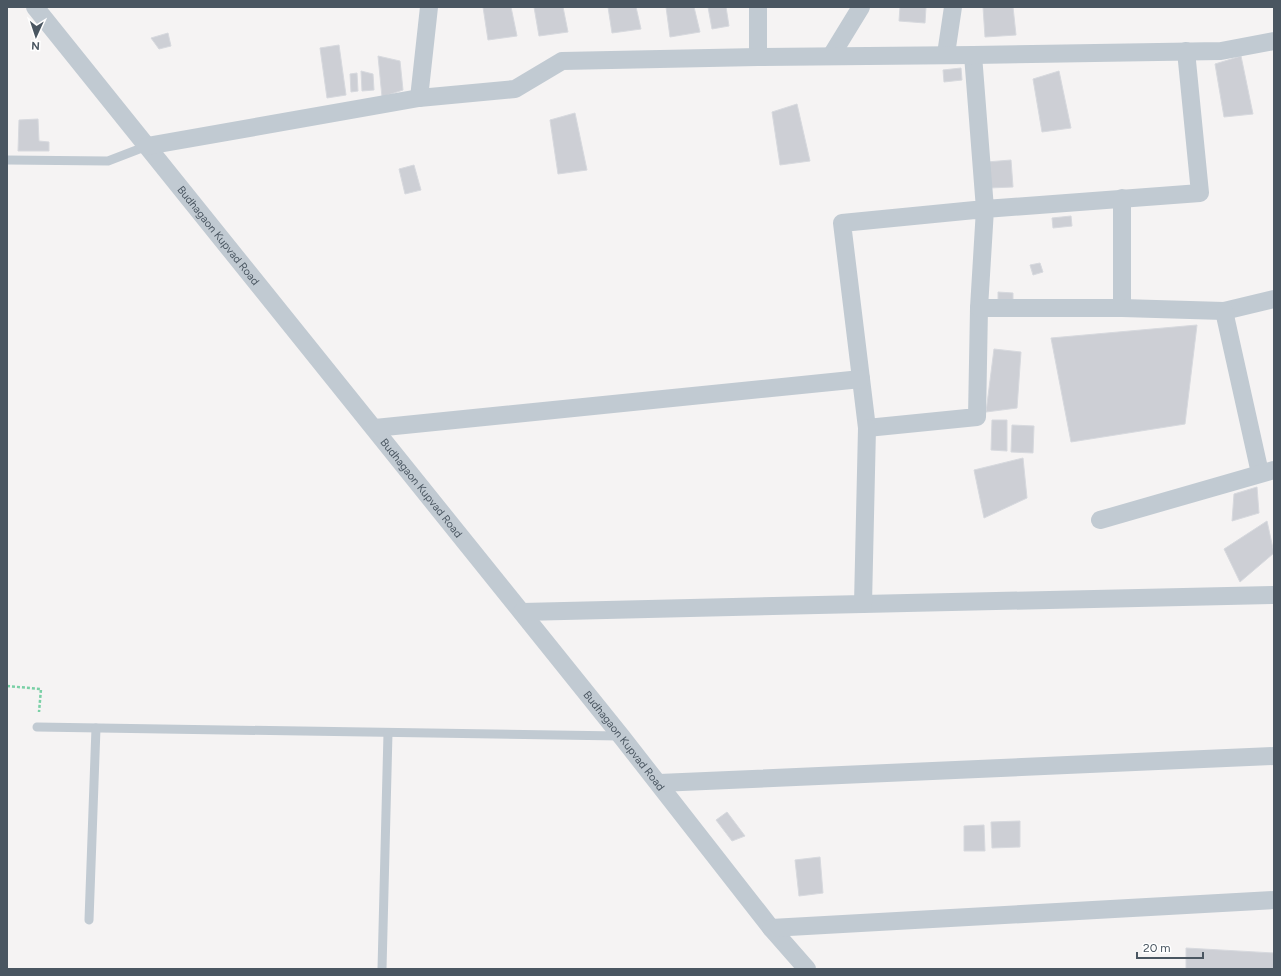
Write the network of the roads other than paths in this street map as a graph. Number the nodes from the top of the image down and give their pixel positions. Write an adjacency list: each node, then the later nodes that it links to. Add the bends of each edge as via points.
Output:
1 (36, 7): 13 (street, Budhagaon Kupvad Road)
2 (429, 7): 12 (street)
3 (758, 7): 11 (street)
4 (861, 7): 10 (street)
5 (953, 7): 8 (street)
6 (1274, 41): 7 (street, via 1221,51)
7 (1186, 51): 9 (street); 15 (street, via 1200,193)
8 (946, 54): 9 (street); 10 (street)
9 (973, 55): 16 (street)
10 (831, 56): 11 (street)
11 (758, 57): 12 (street, via 562,61 515,89)
12 (419, 98): 13 (street)
13 (147, 146): 14 (lane, via 108,161); 22 (street, Budhagaon Kupvad Road)
14 (7, 160)
15 (1122, 198): 16 (street); 19 (street)
16 (985, 209): 18 (street); 21 (street, via 842,224)
17 (1274, 298): 20 (street)
18 (980, 308): 19 (street); 23 (street, via 977,417)
19 (1122, 308): 20 (street)
20 (1224, 311): 24 (street)
21 (861, 379): 22 (street); 23 (street)
22 (375, 428): 28 (street, Budhagaon Kupvad Road)
23 (867, 428): 27 (street)
24 (1267, 472): 25 (street)
25 (1100, 520)
26 (1274, 595): 27 (street)
27 (863, 604): 28 (street)
28 (522, 612): 32 (street, Budhagaon Kupvad Road)
29 (37, 727): 30 (lane)
30 (96, 728): 31 (lane); 36 (lane)
31 (388, 733): 32 (lane); 38 (lane)
32 (621, 736): 34 (street, Budhagaon Kupvad Road)
33 (1274, 756): 34 (street)
34 (659, 783): 37 (street, Budhagaon Kupvad Road)
35 (1274, 900): 37 (street)
36 (89, 920)
37 (771, 928): 39 (street, Budhagaon Kupvad Road)
38 (382, 969)
39 (807, 969)

